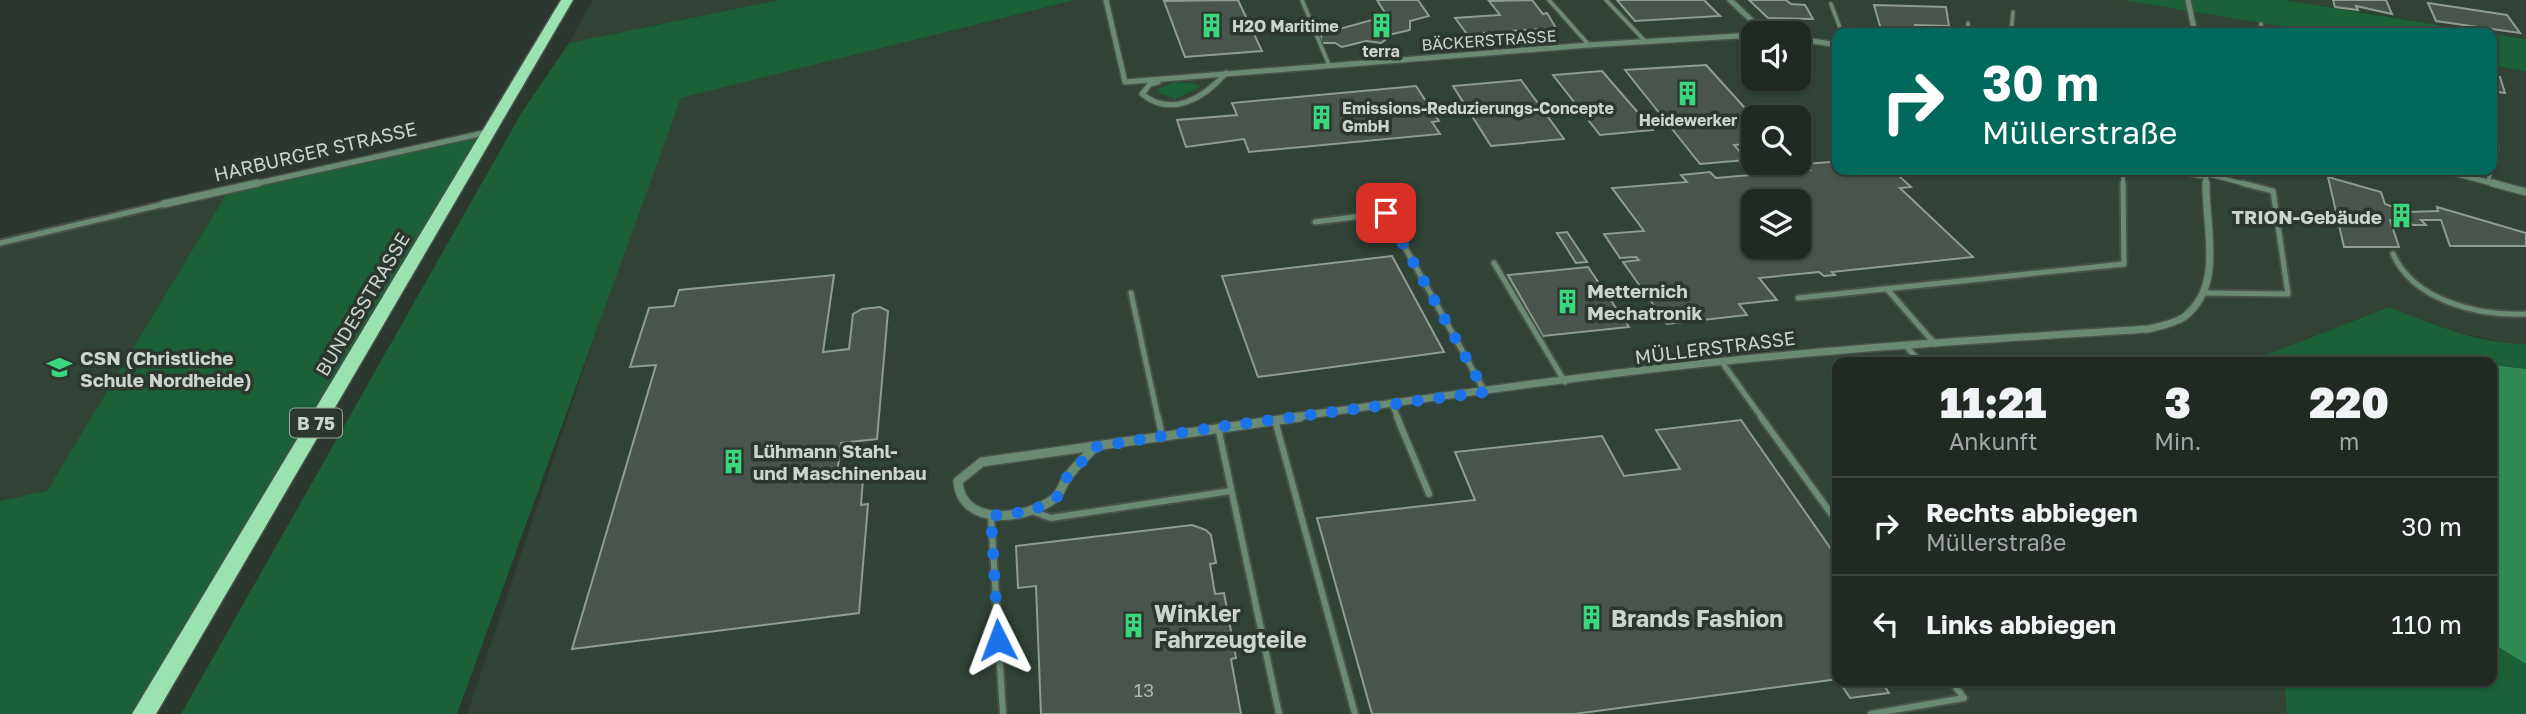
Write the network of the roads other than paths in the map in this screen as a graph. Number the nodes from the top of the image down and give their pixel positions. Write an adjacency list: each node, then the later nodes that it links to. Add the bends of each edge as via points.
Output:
1 (567, 0): 26 (main road, B 75)
2 (1106, 0): 25 (street, BÄCKERSTRASSE, via 1125,82)
3 (1302, 0): 23 (lane)
4 (1549, 0): 22 (lane)
5 (1606, 0): 19 (lane)
6 (1730, 0): 10 (street)
7 (2188, 0): 16 (street)
8 (1830, 4): 13 (lane)
9 (2013, 12): 15 (lane)
10 (1752, 21)
11 (1968, 23): 14 (lane)
12 (2261, 24): 17 (lane)
13 (1840, 28)
14 (1968, 28)
15 (2011, 28)
16 (2194, 28)
17 (2261, 28)
18 (1741, 36): 19 (street, BÄCKERSTRASSE)
19 (1645, 41): 22 (street, BÄCKERSTRASSE)
20 (1811, 41): 21 (street)
21 (1832, 44)
22 (1589, 45): 23 (street, BÄCKERSTRASSE)
23 (1329, 65): 24 (street, BÄCKERSTRASSE)
24 (1226, 73): 25 (street, BÄCKERSTRASSE); 25 (street, BÄCKERSTRASSE, via 1209,91 1190,101 1163,104 1142,94 1150,84)
25 (1173, 77)
26 (489, 132): 34 (street, HARBURGER STRASSE); 61 (main road, BUNDESSTRASSE / B 75)
27 (2123, 175): 39 (lane, via 2124,264)
28 (2206, 175): 41 (street, via 2209,277)
29 (2210, 175): 41 (lane, via 2273,191 2288,295)
30 (2461, 175): 32 (street)
31 (2490, 175): 32 (lane)
32 (2488, 182): 33 (street)
33 (2526, 192)
34 (164, 204): 36 (lane, HARBURGER STRASSE)
35 (1315, 222): 49 (lane, via 1386,213)
36 (0, 243)
37 (2393, 254): 43 (lane, via 2403,275 2442,298 2496,313)
38 (1493, 263): 48 (lane)
39 (1887, 289): 42 (lane); 44 (lane)
40 (1131, 293): 53 (lane)
41 (2205, 293): 44 (street, MÜLLERSTRASSE, via 2182,318 2148,329)
42 (1798, 298)
43 (2526, 314)
44 (1935, 344): 45 (street, MÜLLERSTRASSE)
45 (1906, 346): 46 (lane); 47 (street, MÜLLERSTRASSE)
46 (1916, 357)
47 (1721, 361): 48 (street, MÜLLERSTRASSE); 58 (lane)
48 (1565, 382): 49 (street, MÜLLERSTRASSE)
49 (1485, 392): 50 (street, MÜLLERSTRASSE)
50 (1392, 404): 51 (street, MÜLLERSTRASSE); 56 (lane)
51 (1275, 420): 52 (street, MÜLLERSTRASSE); 64 (lane)
52 (1218, 427): 53 (street, MÜLLERSTRASSE); 55 (lane)
53 (1162, 436): 54 (street, MÜLLERSTRASSE)
54 (1096, 447): 57 (street, via 1067,477 1057,497); 59 (street, MÜLLERSTRASSE, via 982,462 958,481 958,495 971,509)
55 (1231, 491): 57 (lane, via 1051,518); 63 (lane)
56 (1429, 494)
57 (1032, 511): 59 (street)
58 (1832, 515)
59 (991, 516): 62 (lane)
60 (1955, 686): 65 (lane, via 1964,698)
61 (144, 714)
62 (1003, 714)
63 (1279, 714)
64 (1355, 714)
65 (1871, 714)

